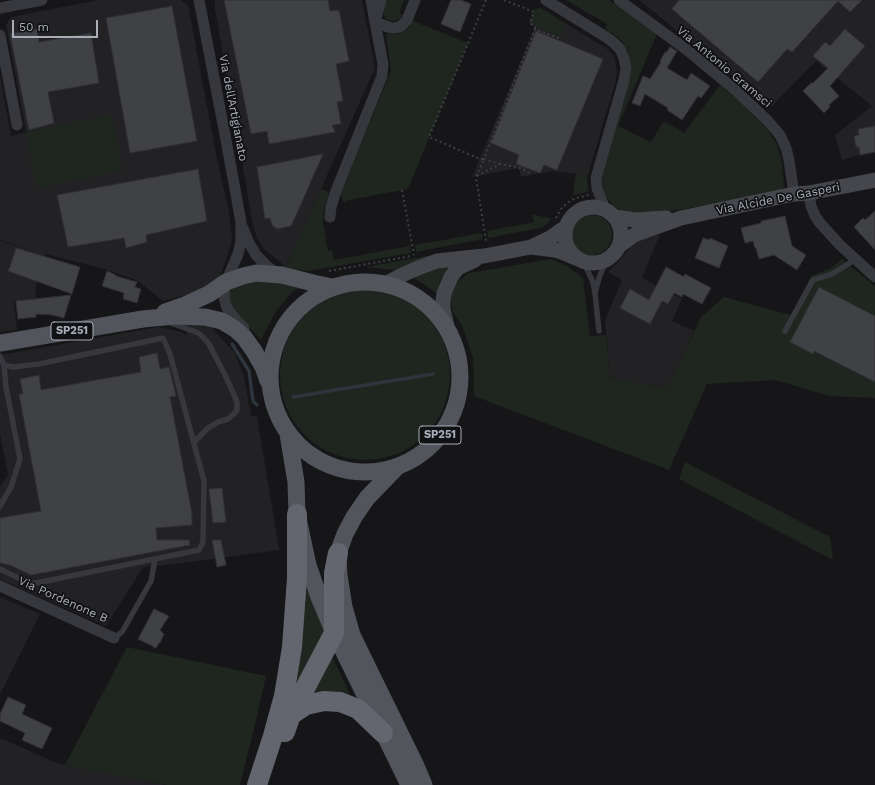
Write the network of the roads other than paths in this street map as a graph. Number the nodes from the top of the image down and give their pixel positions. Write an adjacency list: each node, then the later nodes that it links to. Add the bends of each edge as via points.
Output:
1 (42, 0): 8 (street)
2 (199, 0): 18 (street, Via dell'Artigianato)
3 (371, 0): 9 (street)
4 (381, 0): 9 (street)
5 (415, 0): 9 (street, via 407,20 400,27 391,28)
6 (546, 0): 15 (street, via 606,37 620,49 624,58 624,80 596,178 597,188)
7 (619, 0): 13 (street, Via Antonio Gramsci, via 687,50 767,120 780,135 786,148)
8 (0, 8)
9 (375, 22): 16 (street, via 383,64 382,76 336,191)
10 (0, 35): 11 (street)
11 (18, 125)
12 (875, 180): 14 (main road, Via Alcide De Gasperi)
13 (794, 194): 14 (main road, Via Alcide De Gasperi); 17 (main road, Via Alcide De Gasperi)
14 (809, 194): 24 (street, via 811,206 818,219)
15 (610, 213): 17 (main road, Via Alcide De Gasperi, via 635,220); 19 (main road, via 600,207 589,207 579,210); 22 (main road, via 618,222 621,234)
16 (330, 217)
17 (681, 218): 22 (main road, Via Alcide De Gasperi, via 634,236)
18 (241, 222): 25 (street, via 256,255 269,268); 28 (street, via 241,242)
19 (559, 225): 21 (main road, via 550,238); 23 (main road, via 565,234 568,247)
20 (484, 247): 21 (main road, SP251); 29 (main road, SP251, via 418,268); 32 (main road, SP251, via 451,277 442,301)
21 (531, 247): 23 (main road, via 564,252)
22 (614, 251): 23 (main road, via 604,261 597,263); 30 (lane, via 603,268)
23 (580, 259): 30 (lane)
24 (856, 259): 26 (street); 33 (lane, via 832,274 813,280)
25 (282, 275): 27 (main road, SP251, via 313,284); 28 (main road, SP251, via 256,273)
26 (875, 277)
27 (328, 279): 29 (main road, SP251, via 345,283); 38 (main road, SP251, via 290,318 277,341)
28 (226, 282): 31 (main road, SP251, via 209,294 185,305); 38 (street, via 224,297 227,308 254,339)
29 (387, 283): 32 (main road, SP251, via 405,289 421,299)
30 (595, 293): 34 (lane)
31 (144, 319): 35 (main road, SP251); 39 (main road, SP251, via 175,316 205,317 222,321 244,337 263,367); 41 (lane, via 167,322 200,334 209,344 237,402 234,414 208,428)
32 (447, 326): 42 (main road, SP251, via 457,348 461,372 459,397 451,420 437,440 419,456)
33 (784, 330)
34 (599, 331)
35 (0, 343)
36 (0, 356): 37 (lane)
37 (4, 365): 41 (lane, via 13,367 39,364 163,338 170,354); 43 (lane, via 20,459 11,487)
38 (270, 366): 39 (main road, SP251)
39 (270, 385): 40 (main road, SP251, via 276,411)
40 (288, 434): 42 (main road, SP251, via 309,454 325,464 342,470 360,473 379,472); 44 (main road, via 296,482)
41 (194, 442): 46 (lane, via 204,481 203,542 199,550)
42 (397, 467): 45 (main road, via 367,498 345,534)
43 (0, 506)
44 (297, 514): 49 (main road, via 308,565); 53 (highway, via 297,578 292,647 284,696)
45 (338, 553): 49 (highway, via 334,572); 56 (main road, via 344,607 352,636)
46 (155, 559): 47 (lane, via 31,584); 50 (lane, via 151,581 122,632)
47 (0, 569)
48 (0, 586): 50 (street, Via Pordenone B)
49 (334, 633): 51 (highway); 52 (main road)
50 (114, 638)
51 (291, 715): 52 (highway, via 306,705 324,701 340,702 358,709); 54 (highway)
52 (383, 733): 55 (main road)
53 (257, 785)
54 (266, 785)
55 (409, 785)
56 (424, 785)

